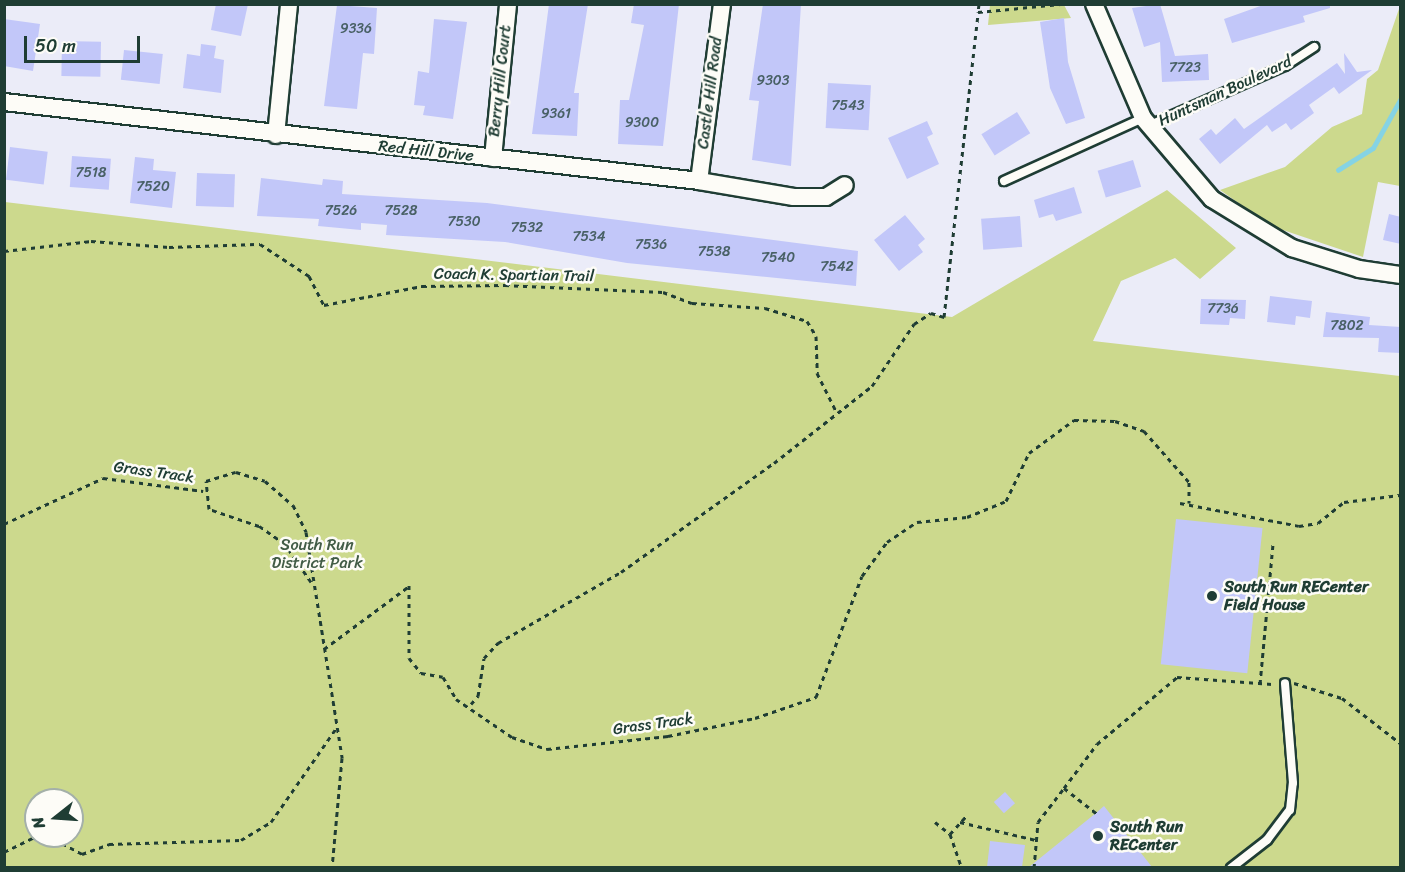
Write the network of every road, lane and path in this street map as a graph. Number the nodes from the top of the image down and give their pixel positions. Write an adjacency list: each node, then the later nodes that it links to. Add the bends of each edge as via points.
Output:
1 (289, 4): 11 (street)
2 (508, 4): 12 (street, Berry Hill Court)
3 (722, 4): 13 (street, Castle Hill Road)
4 (979, 4): 7 (path)
5 (1061, 4): 7 (path)
6 (1094, 4): 10 (street, Huntsman Boulevard)
7 (978, 12): 18 (path, via 944,317 931,313 914,324 872,386)
8 (1314, 47): 10 (lane, Huntsman Boulevard, via 1285,66)
9 (4, 102): 11 (street, Red Hill Drive)
10 (1146, 122): 14 (lane, Huntsman Boulevard); 17 (street, Huntsman Boulevard, via 1187,176 1249,225 1325,261)
11 (276, 135): 12 (street, Red Hill Drive)
12 (493, 158): 13 (street, Red Hill Drive)
13 (699, 181): 15 (street, Red Hill Drive, via 794,197 826,196)
14 (1004, 181)
15 (844, 185)
16 (4, 251): 18 (path, Coach K. Spartian Trail, via 91,241 169,247 261,244 309,276 324,304 381,298 422,286 505,285 663,292 692,303 765,308 807,321 816,336 818,373)
17 (1401, 275)
18 (836, 411): 29 (path, via 774,463 621,572 498,644 484,658 478,696)
19 (203, 491): 23 (path, Grass Track, via 103,478); 25 (path, via 209,509 259,526 285,544); 25 (path, via 212,477 236,472 265,481 286,499 306,532)
20 (1401, 495): 22 (path, via 1344,502 1318,523 1299,526)
21 (1180, 503): 22 (path)
22 (1189, 503): 29 (path, Grass Track, via 1189,482 1144,431 1115,421 1074,420 1029,453 1006,501 967,518 917,522 886,542 862,576 816,697 755,718 668,736 547,749 512,736)
23 (4, 524)
24 (1273, 545): 28 (path)
25 (311, 582): 26 (path)
26 (324, 649): 29 (path, via 409,585 409,658 420,673 443,677 456,699); 30 (path)
27 (1285, 683): 28 (path); 31 (path, via 1329,691); 43 (lane, via 1293,783 1290,810 1267,840)
28 (1260, 684): 32 (path, via 1177,677 1097,744)
29 (471, 704)
30 (337, 726): 39 (path, via 271,822 241,840 110,844 82,854 54,839 33,838); 40 (path, via 342,806)
31 (1401, 743)
32 (1064, 788): 33 (path); 38 (path, via 1038,822)
33 (1096, 813)
34 (966, 816): 36 (path)
35 (935, 822): 37 (path)
36 (960, 822): 37 (path); 38 (path)
37 (950, 834): 41 (path)
38 (1036, 840): 42 (path)
39 (4, 852)
40 (332, 867)
41 (962, 867)
42 (1034, 867)
43 (1231, 867)

